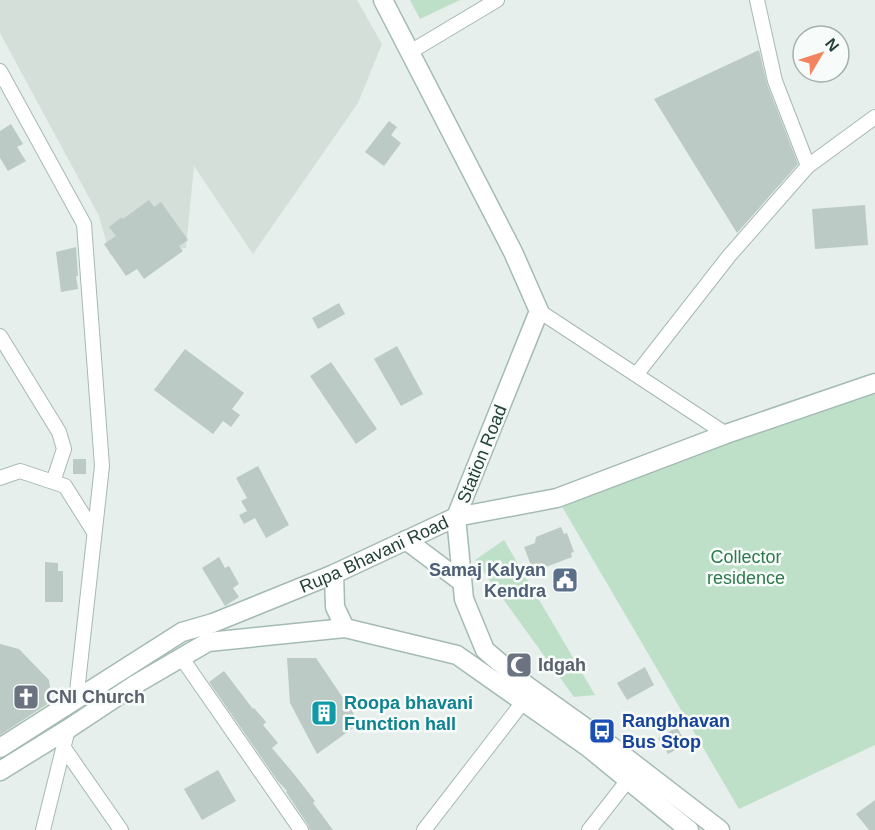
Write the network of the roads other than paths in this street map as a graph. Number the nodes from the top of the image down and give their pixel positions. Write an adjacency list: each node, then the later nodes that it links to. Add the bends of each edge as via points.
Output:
1 (383, 0): 4 (main road)
2 (497, 0): 4 (street)
3 (757, 0): 7 (street, via 775,81)
4 (410, 52): 8 (main road, via 513,252)
5 (0, 71): 16 (street, via 84,224 102,466)
6 (875, 117): 7 (street)
7 (808, 166): 10 (street, via 729,256)
8 (539, 311): 10 (street); 15 (main road, Station Road)
9 (0, 336): 14 (street, via 59,432 64,449)
10 (636, 375): 12 (street)
11 (875, 383): 12 (main road, Rupa Bhavani Road)
12 (726, 434): 15 (main road, Rupa Bhavani Road, via 556,498)
13 (0, 478): 14 (street, via 20,471)
14 (53, 482): 16 (street, via 65,486)
15 (456, 517): 17 (main road, Rupa Bhavani Road); 19 (main road, Station Road)
16 (94, 532): 22 (street)
17 (406, 540): 18 (main road, Rupa Bhavani Road); 19 (main road)
18 (334, 574): 20 (main road, via 335,607); 22 (main road, Rupa Bhavani Road, via 182,632)
19 (462, 582): 35 (main road, Station Road, via 464,599 485,650 525,685)
20 (345, 628): 21 (main road, via 208,642); 23 (main road, via 457,655)
21 (182, 657): 24 (main road); 31 (street)
22 (76, 701): 25 (main road, Rupa Bhavani Road)
23 (523, 702): 28 (main road); 32 (street)
24 (68, 729): 26 (street); 27 (main road)
25 (0, 748)
26 (64, 748): 29 (street); 30 (street)
27 (0, 771)
28 (628, 780): 33 (street); 34 (main road)
29 (43, 830)
30 (121, 830)
31 (301, 830)
32 (424, 830)
33 (589, 830)
34 (689, 830)
35 (720, 830)

